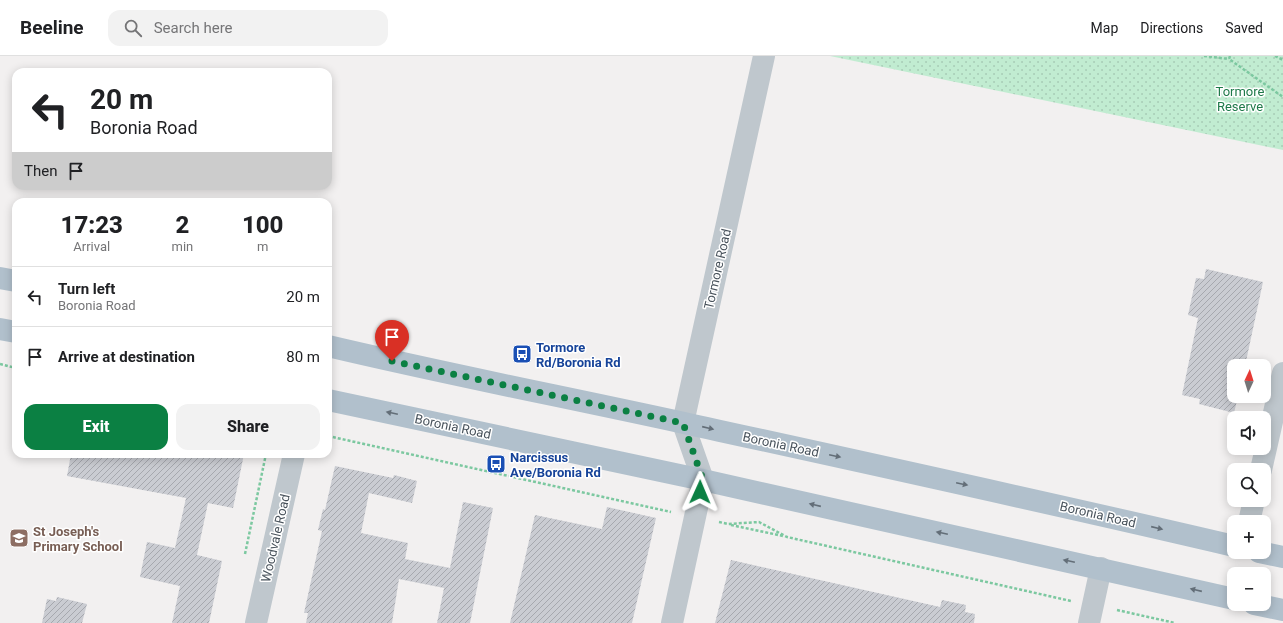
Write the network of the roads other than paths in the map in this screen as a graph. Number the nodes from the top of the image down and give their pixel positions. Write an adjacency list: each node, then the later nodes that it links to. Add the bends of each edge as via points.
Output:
1 (764, 56): 9 (street, Tormore Road)
2 (0, 278): 3 (main road)
3 (12, 280)
4 (0, 329): 5 (main road)
5 (12, 331)
6 (332, 347): 9 (main road, Boronia Road, via 428,370)
7 (1283, 373): 11 (street)
8 (332, 401): 12 (main road, Boronia Road, one-way to 8)
9 (683, 423): 12 (street); 13 (main road, Boronia Road, one-way to 13, via 1060,505)
10 (293, 458): 20 (street, Woodvale Road)
11 (1263, 463)
12 (703, 480): 16 (main road, Boronia Road, one-way to 12); 21 (street)
13 (1227, 544)
14 (1271, 555): 15 (main road)
15 (1283, 558)
16 (1101, 568): 17 (main road, Boronia Road, one-way to 16); 22 (street)
17 (1227, 597)
18 (1271, 608): 19 (main road)
19 (1283, 610)
20 (256, 623)
21 (672, 623)
22 (1089, 623)

